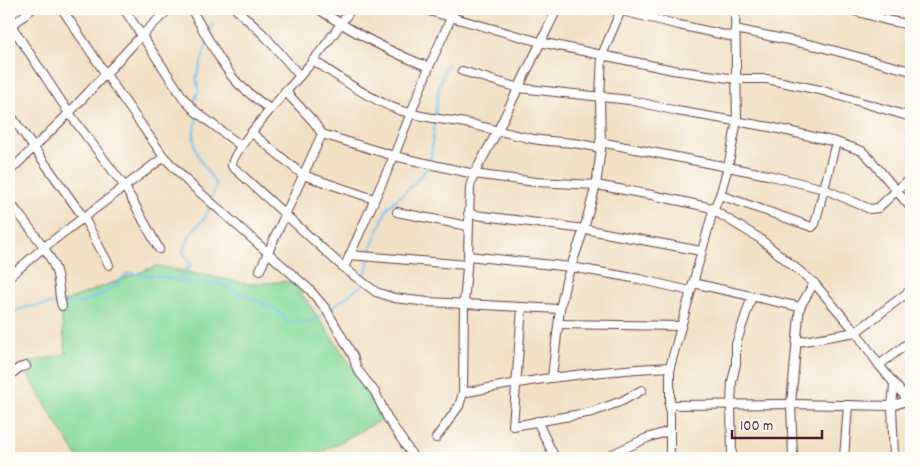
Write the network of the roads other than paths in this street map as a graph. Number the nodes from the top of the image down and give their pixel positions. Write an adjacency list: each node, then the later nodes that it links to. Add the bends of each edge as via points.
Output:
1 (32, 9): 17 (street)
2 (62, 9): 27 (street)
3 (124, 9): 20 (street)
4 (169, 9): 20 (street)
5 (191, 9): 33 (street, via 234,79)
6 (236, 9): 28 (street)
7 (318, 9): 16 (street)
8 (351, 9): 16 (street)
9 (422, 9): 15 (street)
10 (455, 9): 15 (street)
11 (557, 9): 21 (street)
12 (617, 9): 19 (street, via 679,25); 22 (street)
13 (735, 9): 19 (street)
14 (848, 9): 18 (street)
15 (451, 17): 21 (street); 24 (street)
16 (341, 24): 23 (street); 24 (street, via 404,58)
17 (10, 25): 34 (street)
18 (911, 25)
19 (735, 33): 26 (street, via 817,46); 29 (street)
20 (142, 35): 27 (street); 43 (street, via 184,99)
21 (540, 42): 22 (street); 30 (street)
22 (602, 55): 29 (street, via 673,70); 32 (street)
23 (313, 60): 28 (street); 35 (street, via 362,93)
24 (428, 67): 35 (street)
25 (462, 71): 30 (street)
26 (911, 71)
27 (105, 73): 34 (street); 47 (street)
28 (300, 76): 31 (street)
29 (736, 78): 37 (street, via 767,79 820,90); 38 (street)
30 (519, 88): 32 (street); 39 (street)
31 (285, 91): 33 (street); 41 (street)
32 (600, 97): 38 (street); 44 (street)
33 (270, 109): 40 (street)
34 (69, 113): 45 (street); 54 (street)
35 (411, 113): 39 (street); 46 (street)
36 (9, 114): 45 (street)
37 (911, 117)
38 (737, 120): 42 (street); 48 (street)
39 (497, 132): 44 (street); 50 (street)
40 (252, 133): 43 (street); 51 (street)
41 (322, 134): 46 (street); 51 (street)
42 (836, 142): 55 (street); 56 (street, via 862,152)
43 (241, 146): 63 (street, via 232,159 232,166)
44 (601, 146): 48 (street); 53 (street)
45 (34, 147): 49 (street); 65 (street)
46 (394, 156): 50 (street); 58 (street)
47 (164, 157): 54 (street); 70 (street)
48 (728, 167): 55 (street); 57 (street)
49 (9, 172)
50 (474, 174): 53 (street); 64 (street)
51 (303, 175): 58 (street); 63 (street)
52 (911, 177): 56 (street)
53 (596, 186): 61 (street, via 702,204); 67 (street)
54 (125, 187): 65 (street); 69 (street)
55 (824, 189): 56 (street, via 873,209); 57 (street, via 812,227)
56 (896, 190): 60 (street)
57 (720, 195): 61 (street)
58 (374, 199): 72 (street)
59 (9, 201): 68 (street)
60 (911, 208)
61 (713, 211): 71 (street); 80 (street, via 759,238)
62 (397, 212): 66 (street)
63 (285, 214): 70 (street); 77 (street)
64 (468, 214): 66 (street); 67 (street)
65 (84, 218): 68 (street); 74 (street)
66 (468, 226): 73 (street)
67 (584, 229): 71 (street); 76 (street)
68 (43, 248): 79 (street); 85 (street, via 59,281)
69 (159, 249)
70 (267, 252): 78 (street); 113 (street, via 309,289 328,312 358,369)
71 (701, 252): 81 (street)
72 (350, 255): 75 (street); 77 (street)
73 (468, 256): 75 (street); 76 (street)
74 (109, 265)
75 (467, 265): 84 (street)
76 (571, 267): 81 (street); 88 (street)
77 (344, 268): 84 (street, via 376,292 394,298)
78 (260, 270)
79 (9, 277)
80 (814, 283): 87 (street); 91 (street)
81 (692, 287): 83 (street); 90 (street)
82 (911, 290): 91 (street)
83 (752, 296): 87 (street); 104 (street, via 736,344)
84 (464, 303): 86 (street); 102 (street)
85 (62, 306)
86 (522, 307): 88 (street); 99 (street)
87 (800, 307): 93 (street)
88 (560, 309): 89 (street)
89 (559, 324): 90 (street); 98 (street)
90 (681, 326): 96 (street)
91 (856, 332): 93 (street); 94 (street)
92 (911, 341): 94 (street)
93 (798, 342): 105 (street)
94 (879, 365): 100 (street)
95 (26, 366): 97 (street)
96 (670, 367): 98 (street); 106 (street)
97 (9, 376)
98 (552, 377): 99 (street)
99 (516, 384): 102 (street); 109 (street, via 513,426)
100 (894, 385): 103 (street); 108 (street)
101 (642, 390): 109 (street, via 592,412)
102 (463, 393): 111 (street, via 459,406)
103 (910, 401): 108 (street)
104 (731, 404): 105 (street); 106 (street); 117 (street)
105 (791, 404): 107 (street); 118 (street)
106 (669, 405): 110 (street)
107 (848, 405): 108 (street); 119 (street)
108 (892, 406): 120 (street)
109 (537, 421): 114 (street)
110 (669, 431): 112 (street); 116 (street)
111 (436, 438)
112 (612, 456): 115 (street)
113 (414, 458)
114 (555, 458)
115 (604, 458)
116 (670, 458)
117 (732, 458)
118 (793, 458)
119 (844, 458)
120 (894, 458)

